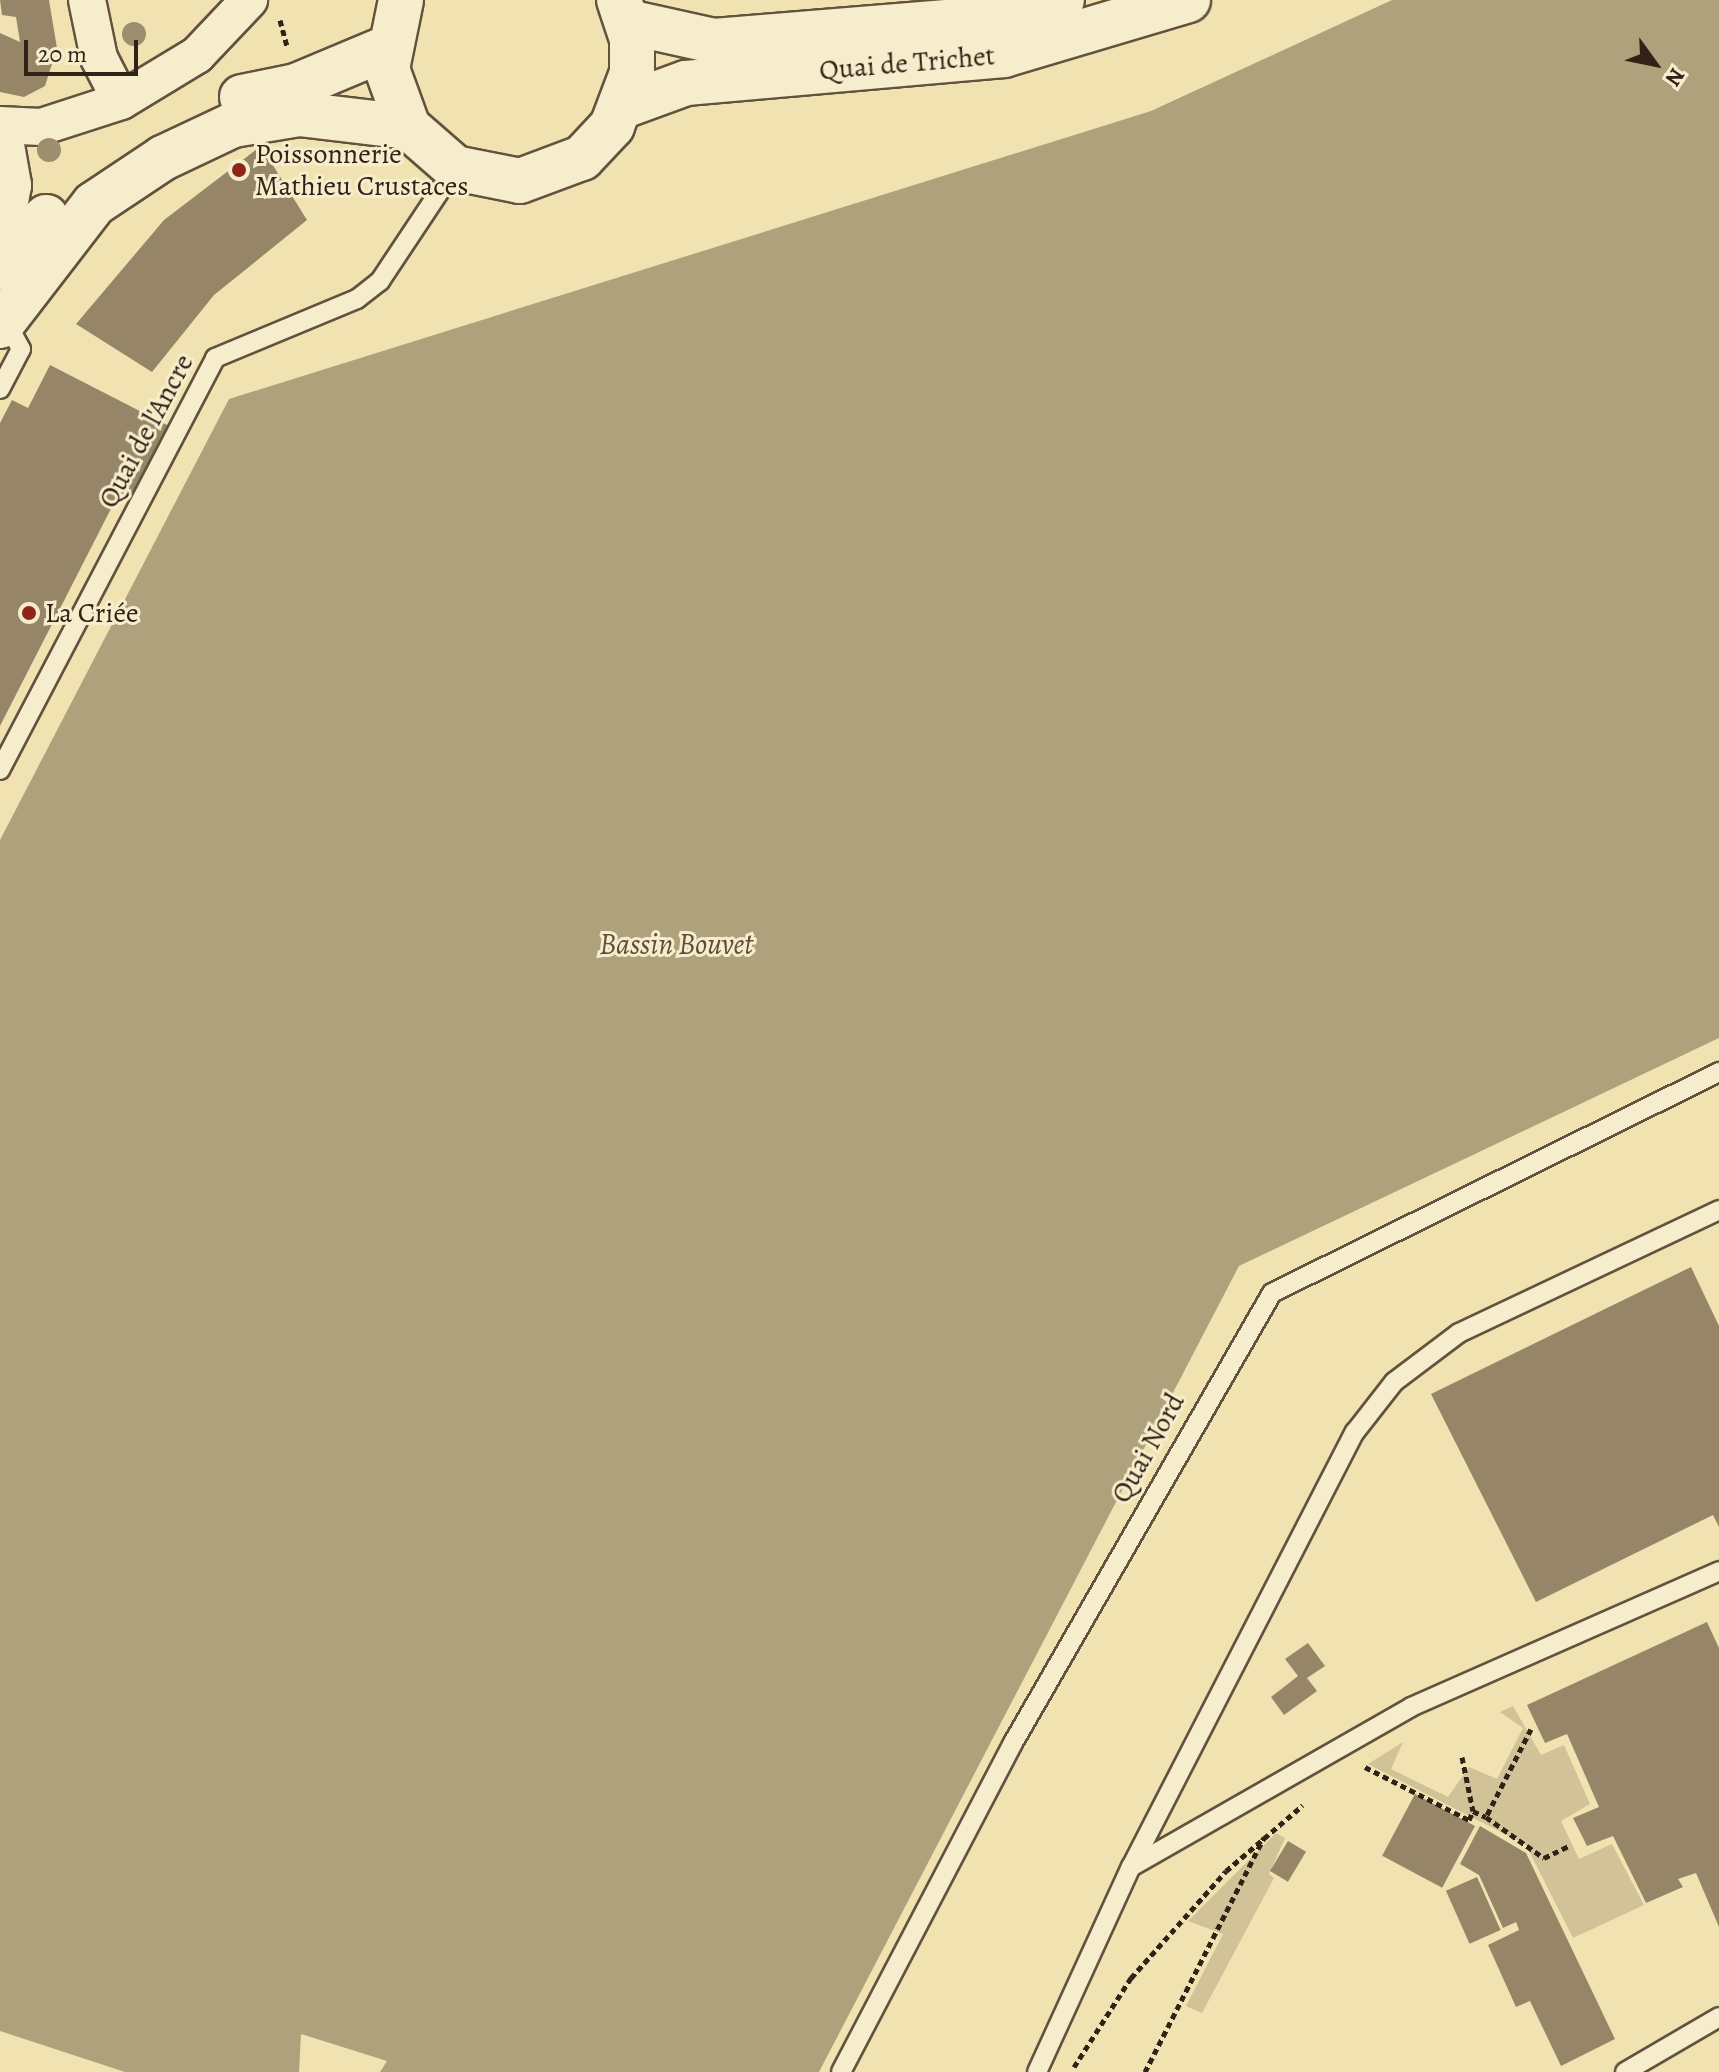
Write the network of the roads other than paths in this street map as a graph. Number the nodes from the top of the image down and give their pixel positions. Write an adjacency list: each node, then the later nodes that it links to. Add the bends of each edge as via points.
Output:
1 (87, 0): 8 (street, via 95,47)
2 (401, 0): 7 (main road)
3 (1062, 0): 6 (main road, Quai de Trichet, via 971,20 714,41)
4 (1188, 0): 9 (main road, Quai de Trichet, via 1004,55 686,83)
5 (264, 7): 8 (street)
6 (623, 11): 9 (main road, via 632,73)
7 (387, 48): 11 (main road, via 391,90); 15 (main road, via 296,86 201,109 149,134 54,206)
8 (121, 101): 10 (street, via 41,127)
9 (623, 106): 13 (main road, via 599,143 562,169 509,181)
10 (0, 125)
11 (408, 127): 13 (main road); 16 (main road, via 299,114 233,125 163,158 94,204)
12 (0, 134): 14 (main road, via 9,185)
13 (455, 168): 18 (lane, Quai de l'Ancre, via 380,281 343,306 215,358)
14 (0, 234)
15 (0, 267)
16 (2, 322): 17 (lane, via 21,349)
17 (0, 389)
18 (0, 770)
19 (1719, 1072): 24 (lane, Quai Nord, via 1272,1293 1013,1743)
20 (1719, 1210): 22 (lane, via 1459,1333 1394,1382 1355,1432)
21 (1719, 1571): 22 (lane, via 1411,1707)
22 (1131, 1867): 25 (lane)
23 (1719, 2017): 26 (lane)
24 (841, 2072)
25 (1037, 2072)
26 (1625, 2072)

